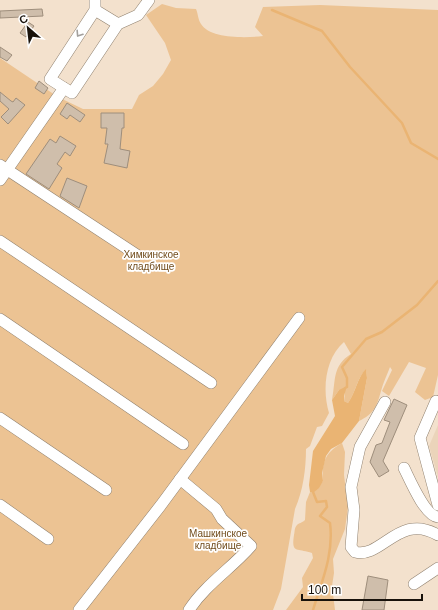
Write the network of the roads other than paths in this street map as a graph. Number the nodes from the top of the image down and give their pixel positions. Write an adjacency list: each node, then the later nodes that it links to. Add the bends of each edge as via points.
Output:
1 (148, 0): 3 (lane, via 138,14)
2 (95, 5): 3 (lane); 4 (lane, one-way to 4, via 50,79)
3 (118, 24): 4 (lane, via 72,93)
4 (64, 88): 5 (lane)
5 (4, 168): 6 (lane); 8 (lane)
6 (0, 180)
7 (0, 241): 11 (lane)
8 (137, 255)
9 (299, 318): 17 (lane)
10 (0, 319): 15 (lane)
11 (211, 383)
12 (436, 401): 20 (lane, via 420,438)
13 (385, 402): 22 (lane, via 360,447 351,487 354,510 351,547 355,552 365,552 418,527)
14 (0, 418): 18 (lane)
15 (183, 444)
16 (404, 468): 21 (lane, via 427,510 434,517)
17 (180, 479): 26 (lane); 27 (lane, via 216,508 222,519 251,546)
18 (106, 490)
19 (0, 505): 23 (lane)
20 (438, 505)
21 (438, 517)
22 (438, 535)
23 (48, 539)
24 (438, 568): 25 (lane)
25 (414, 584)
26 (79, 610)
27 (189, 610)

